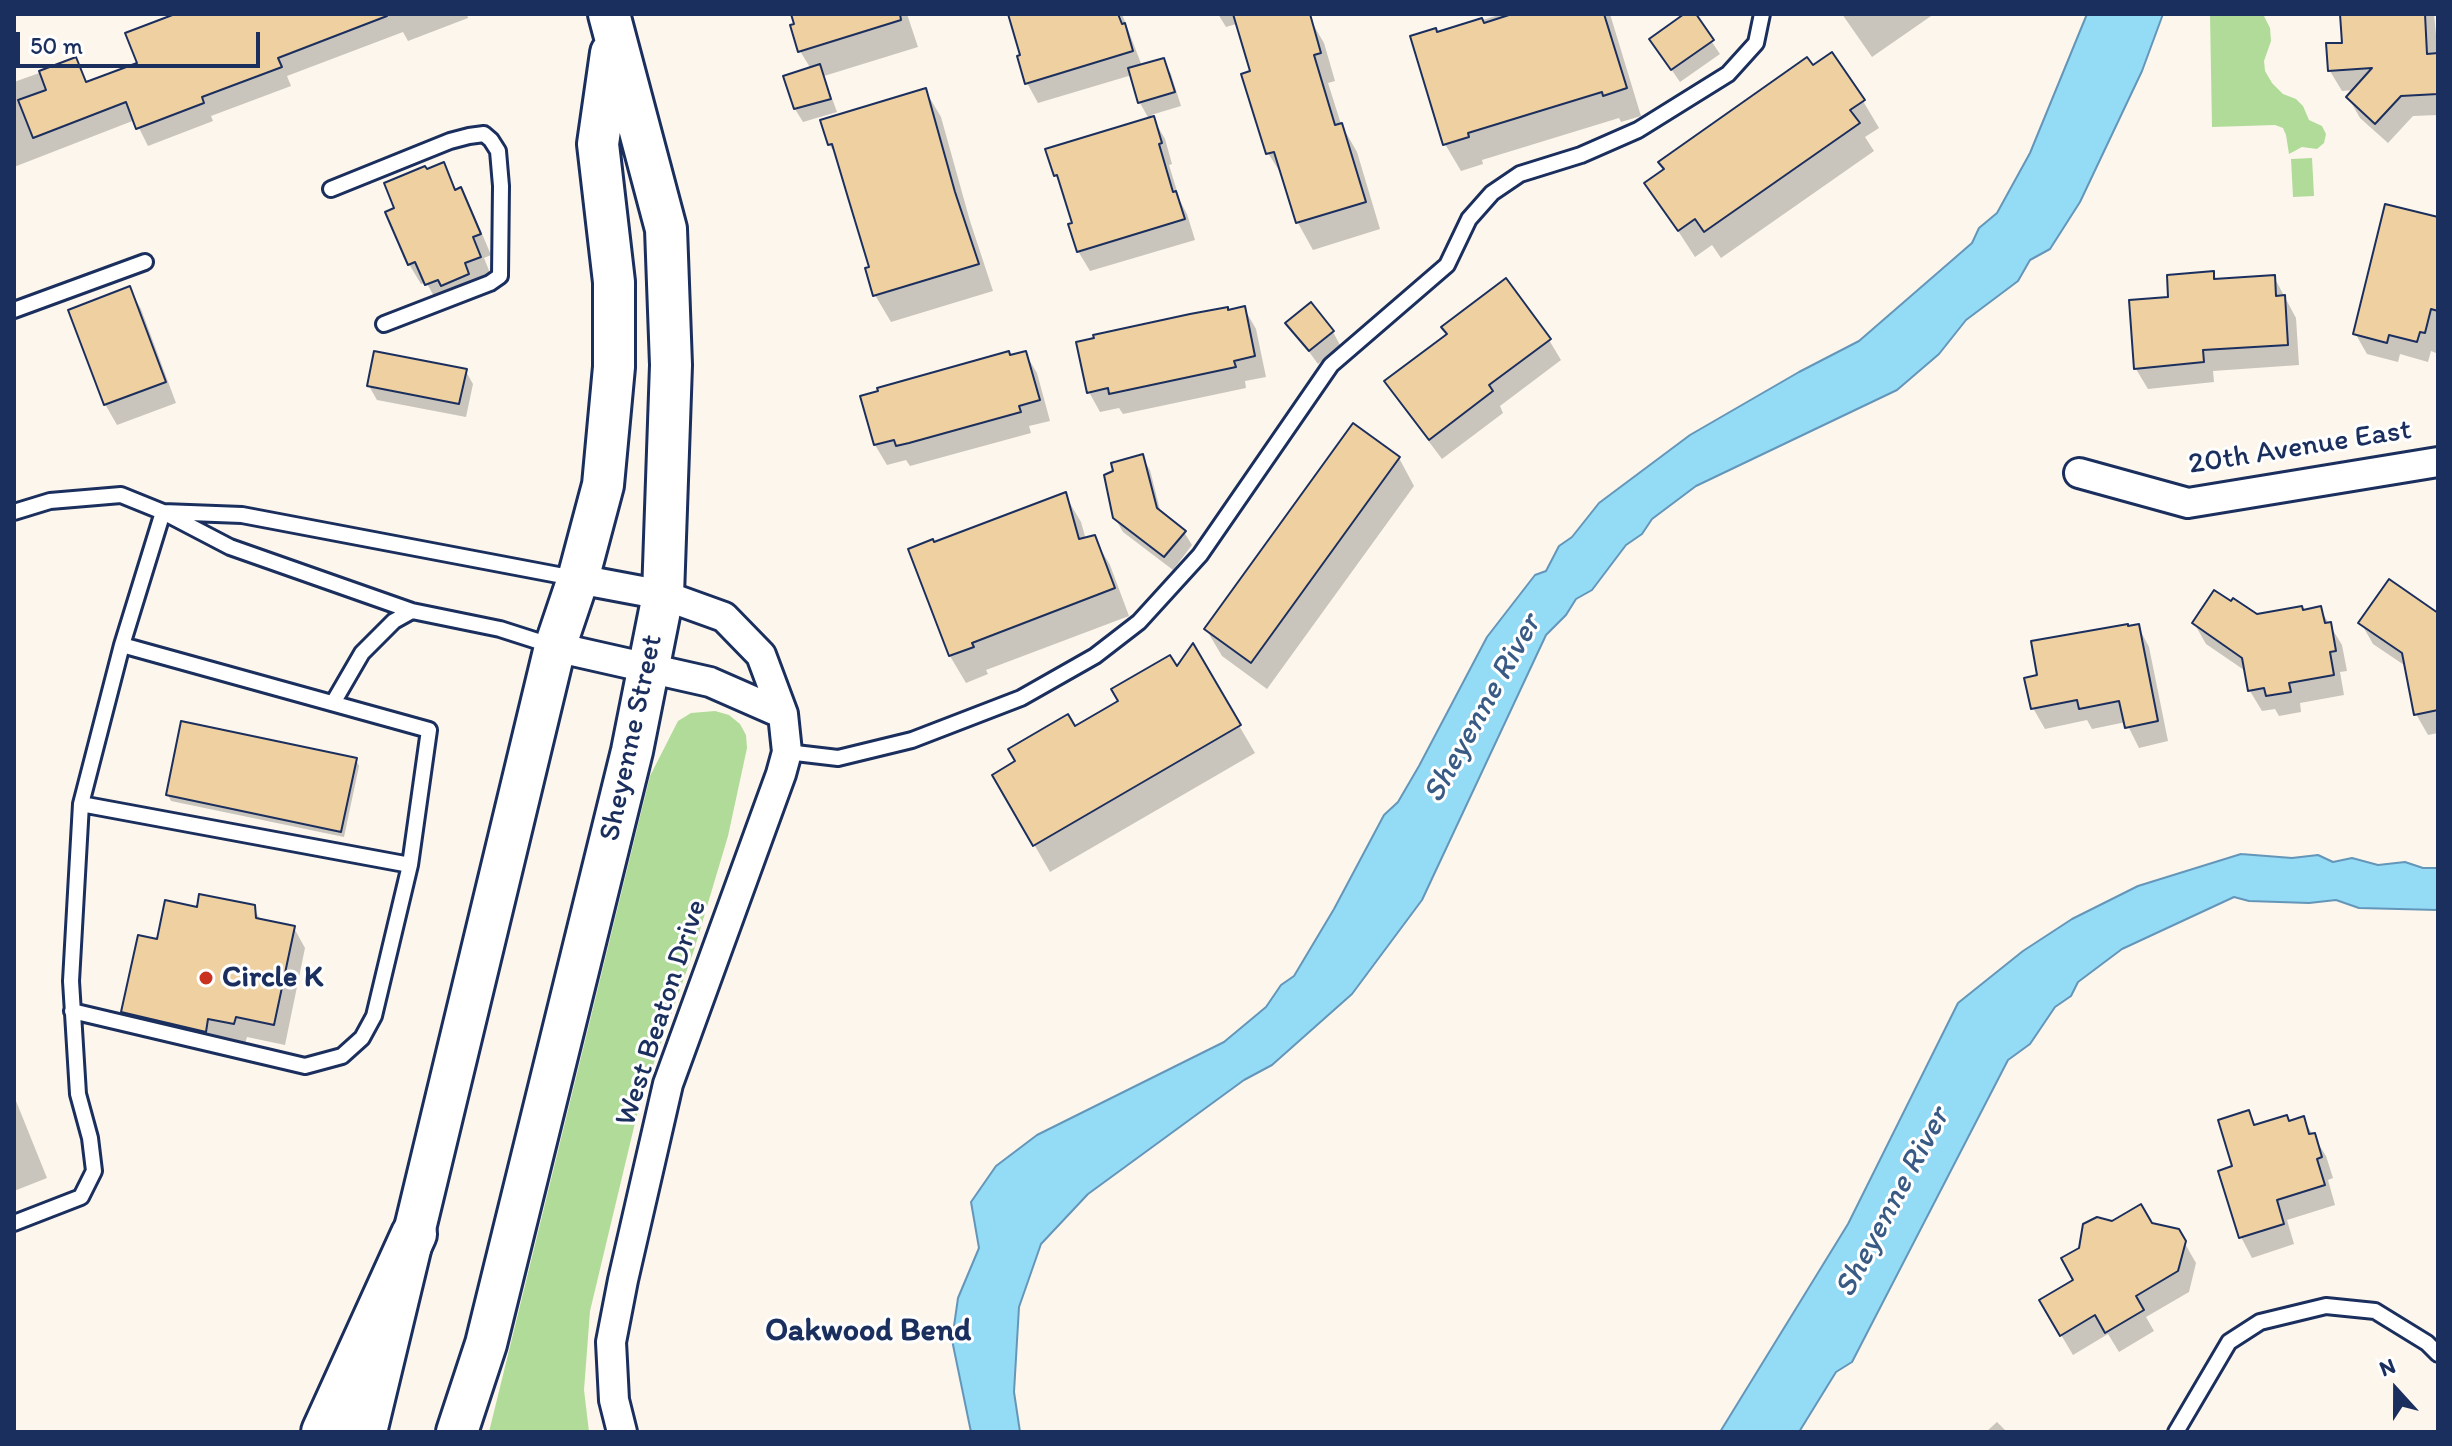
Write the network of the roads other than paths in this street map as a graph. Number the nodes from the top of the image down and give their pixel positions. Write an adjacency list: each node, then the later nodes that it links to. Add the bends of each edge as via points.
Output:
1 (1762, 14): 19 (lane, via 1756,43 1728,74 1638,130 1520,174 1492,193 1469,219 1447,265 1331,365 1200,555 1139,622 1095,656 1021,698 912,740 838,758)
2 (611, 24): 11 (main road, Sheyenne Street, via 598,144 614,282 614,367 603,485); 12 (main road, Sheyenne Street, via 666,229 671,365)
3 (331, 189): 6 (lane, via 469,136 484,134 498,151 500,276)
4 (145, 262): 5 (lane)
5 (14, 310)
6 (384, 324)
7 (2438, 462): 8 (street, 20th Avenue East, via 2188,503)
8 (2079, 473)
9 (14, 512): 10 (lane, via 50,501 121,495)
10 (163, 512): 11 (lane, via 242,515); 13 (lane, via 230,547); 14 (lane)
11 (578, 579): 12 (street, West Beaton Drive); 15 (main road, Sheyenne Street)
12 (663, 595): 16 (main road, Sheyenne Street); 18 (street, West Beaton Drive, via 724,617 761,655)
13 (412, 611): 15 (lane, via 500,629); 17 (lane, via 362,653)
14 (122, 645): 17 (lane); 20 (lane)
15 (555, 647): 16 (street); 24 (main road, Sheyenne Street)
16 (648, 669): 18 (street, via 710,682); 28 (main road, Sheyenne Street, via 493,1314)
17 (333, 703): 21 (lane, via 429,730)
18 (783, 714): 19 (street, West Beaton Drive)
19 (787, 752): 29 (street, West Beaton Drive, via 668,1084 611,1342 614,1400)
20 (81, 804): 21 (lane); 22 (lane)
21 (410, 865): 22 (lane, via 374,1016 362,1038 342,1056 305,1066)
22 (72, 1011): 23 (lane, via 78,1094 94,1171 81,1197)
23 (14, 1223)
24 (414, 1234): 26 (highway); 27 (main road, Sheyenne Street)
25 (2438, 1354): 30 (lane, via 2375,1311 2326,1306 2260,1322 2229,1342)
26 (324, 1432)
27 (366, 1432)
28 (457, 1432)
29 (622, 1432)
30 (2176, 1432)

